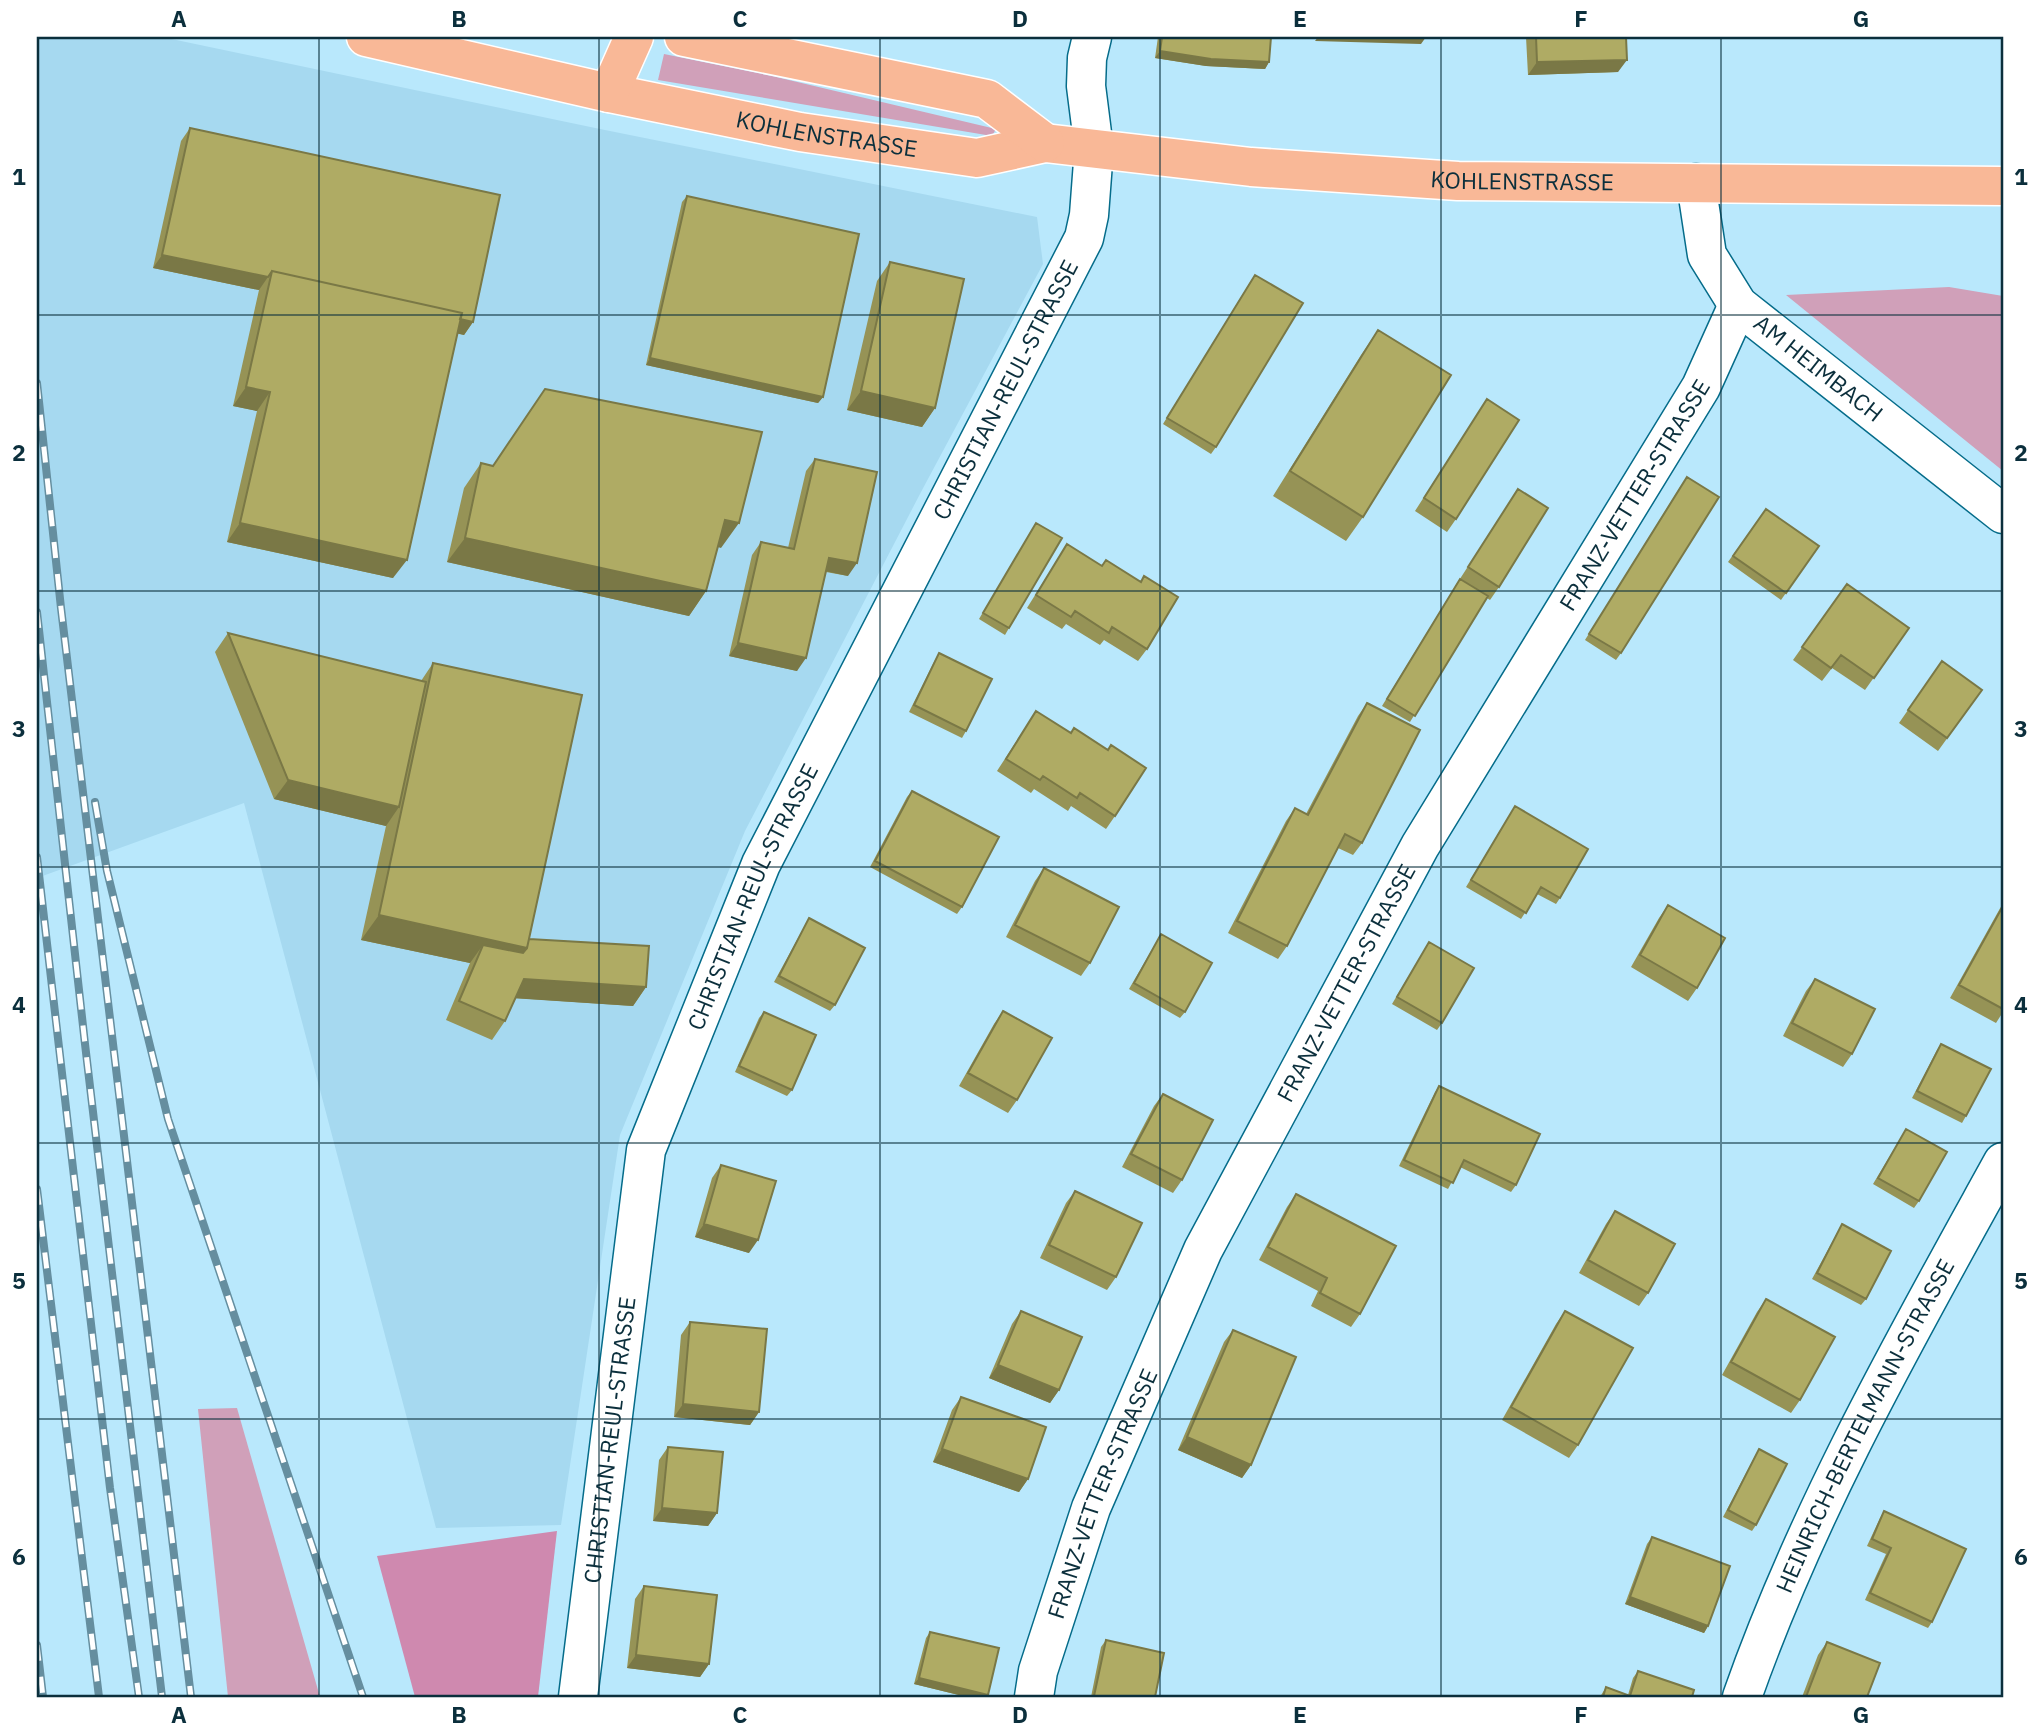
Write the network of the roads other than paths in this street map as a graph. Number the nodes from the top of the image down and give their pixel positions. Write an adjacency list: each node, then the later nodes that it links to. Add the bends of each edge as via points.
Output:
1 (366, 37): 5 (main road, KOHLENSTRASSE)
2 (635, 37): 5 (main road)
3 (684, 37): 6 (main road, via 987,99)
4 (1092, 37): 7 (street, CHRISTIAN-REUL-STRASSE, via 1086,86)
5 (609, 93): 6 (main road, KOHLENSTRASSE, via 800,132 977,159)
6 (1045, 143): 7 (main road, KOHLENSTRASSE)
7 (1094, 149): 8 (main road, KOHLENSTRASSE, via 1251,167 1458,181); 13 (street, CHRISTIAN-REUL-STRASSE, via 1084,238 761,864 646,1150)
8 (1696, 183): 9 (main road, KOHLENSTRASSE); 10 (street, AM HEIMBACH, via 1707,254)
9 (2003, 186)
10 (1738, 305): 11 (street, AM HEIMBACH); 14 (street, FRANZ-VETTER-STRASSE, via 1702,387 1420,846 1203,1250 1091,1507 1038,1671)
11 (2003, 514)
12 (2003, 1162): 15 (street, HEINRICH-BERTELMANN-STRASSE, via 1844,1456 1768,1625)
13 (578, 1697)
14 (1034, 1697)
15 (1742, 1697)

